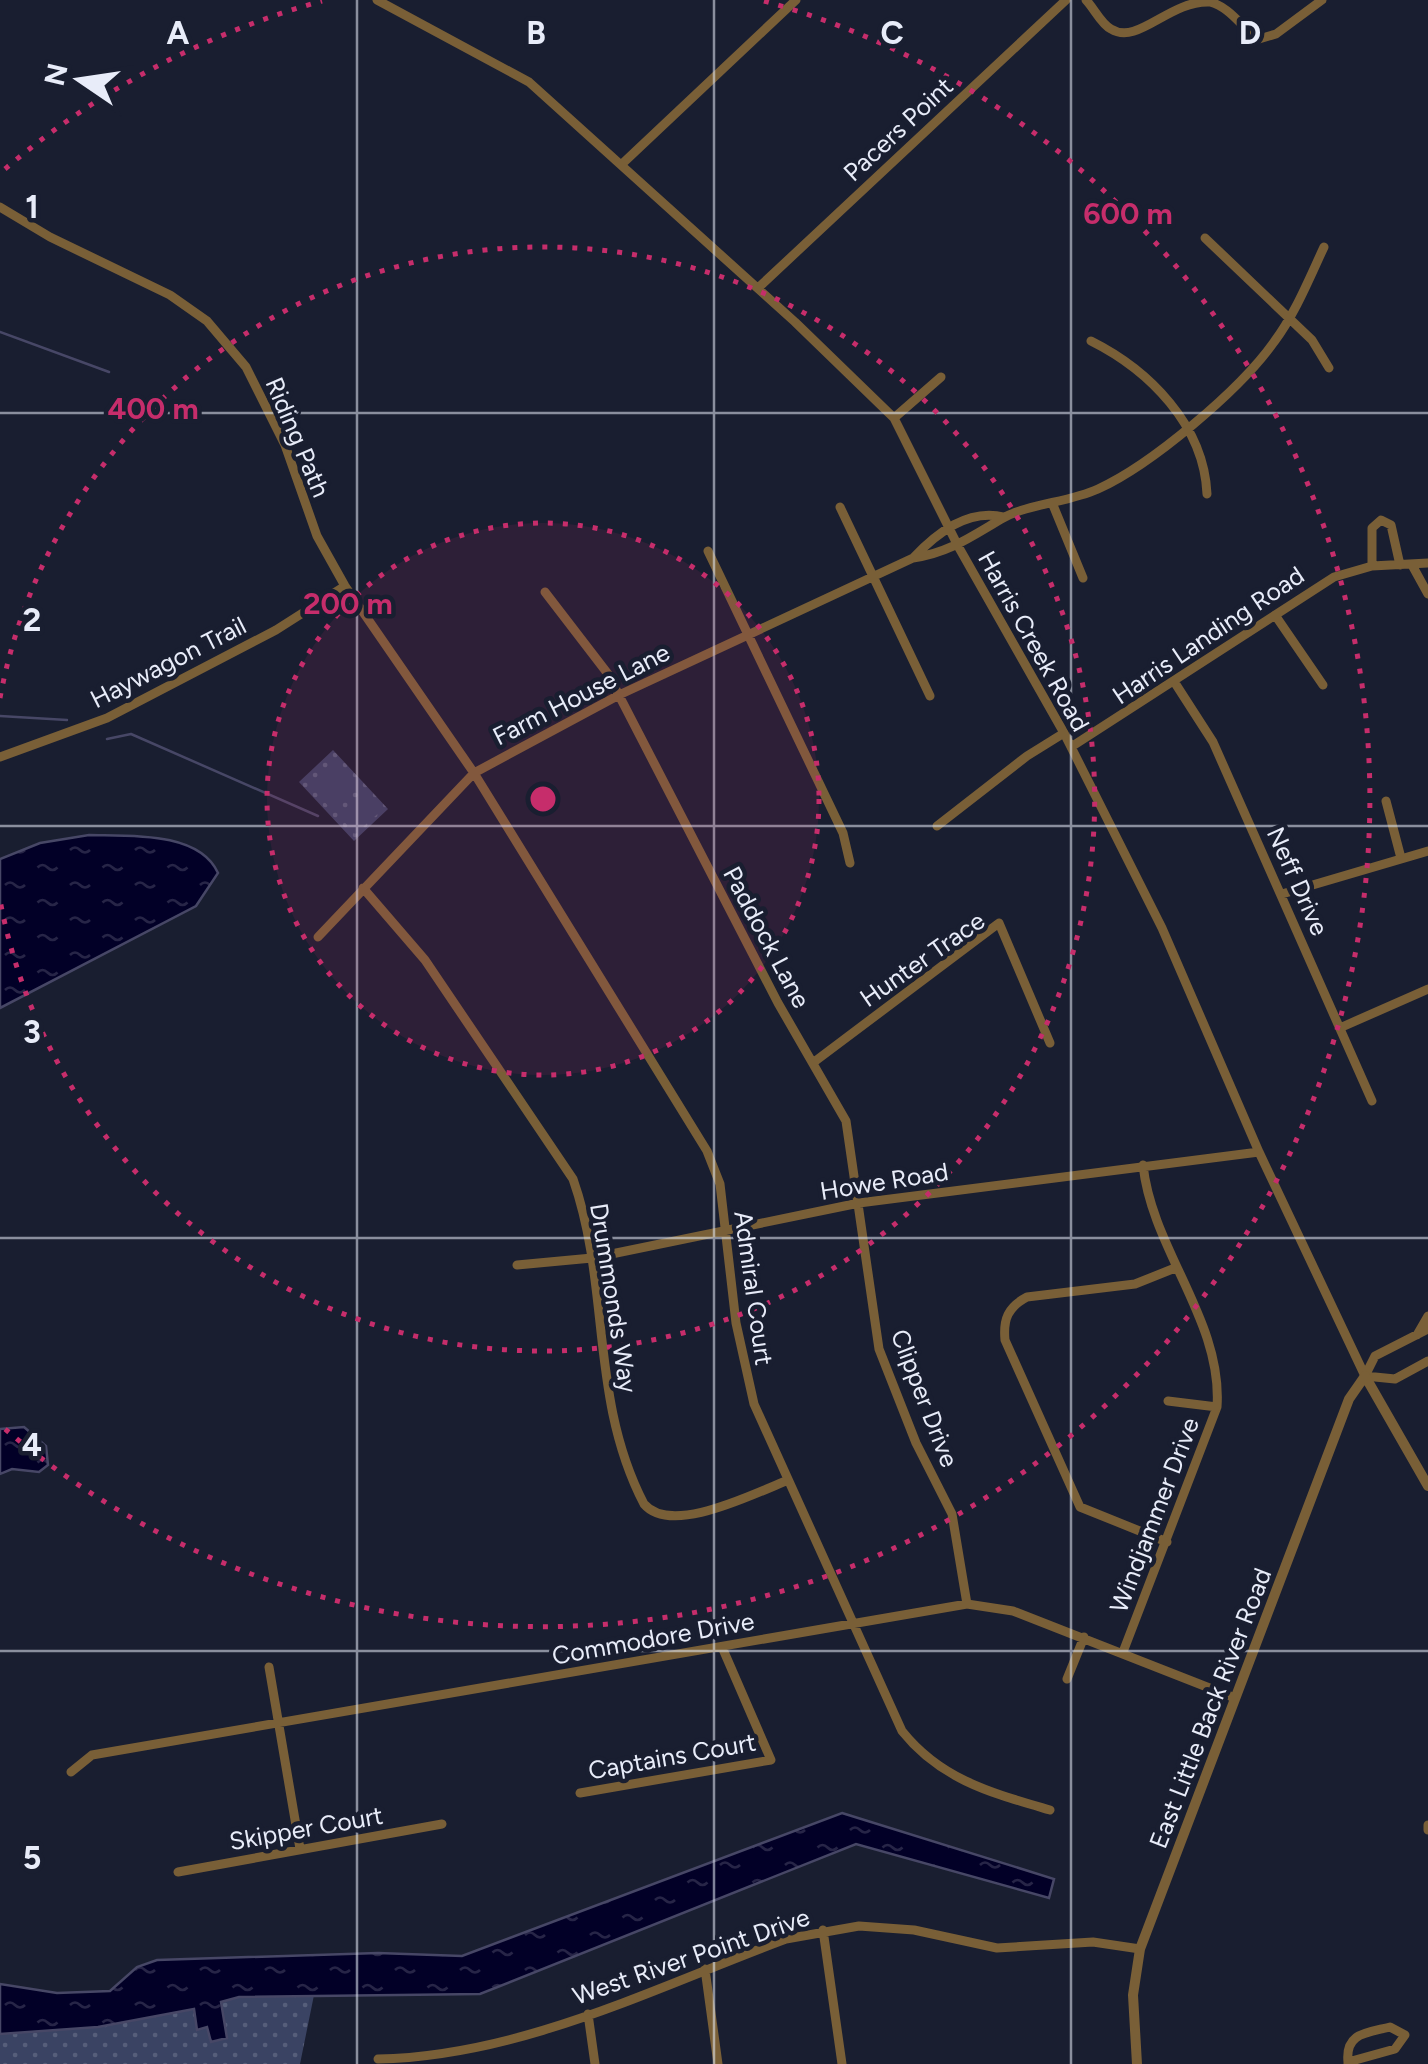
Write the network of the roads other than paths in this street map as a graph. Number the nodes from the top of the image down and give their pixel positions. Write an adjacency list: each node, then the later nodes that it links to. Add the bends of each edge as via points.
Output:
1 (377, 0): 6 (street, Harris Creek Road, via 528,82)
2 (796, 0): 6 (street)
3 (1066, 0): 10 (street, Pacers Point)
4 (1086, 0): 5 (street, via 1118,32 1134,31 1180,2 1212,2 1259,39)
5 (1322, 0)
6 (622, 164): 10 (street, Harris Creek Road)
7 (0, 207): 30 (street, Riding Path, via 207,321 246,367)
8 (1205, 238): 11 (street)
9 (1324, 247): 11 (street)
10 (758, 288): 15 (street, Harris Creek Road)
11 (1289, 318): 13 (street); 16 (street, via 1260,360)
12 (1091, 342): 16 (street, via 1150,379)
13 (1328, 368)
14 (941, 376): 15 (street)
15 (894, 418): 21 (street, Harris Creek Road)
16 (1186, 430): 17 (street, via 1206,469); 18 (street, via 1122,477)
17 (1207, 494)
18 (1052, 506): 20 (street); 29 (street)
19 (840, 507): 28 (street)
20 (1004, 517): 21 (street, via 989,514); 22 (street, Farm House Lane)
21 (949, 528): 22 (street, Harris Creek Road); 24 (street, Farm House Lane)
22 (958, 546): 24 (street, Farm House Lane); 39 (street, Harris Creek Road)
23 (708, 551): 34 (street)
24 (913, 558): 28 (street, Farm House Lane)
25 (1428, 563): 26 (street, Harris Landing Road)
26 (1406, 565): 27 (street, Harris Landing Road); 27 (street, via 1391,525 1381,520 1372,528); 32 (street)
27 (1372, 566): 33 (street, Harris Landing Road, via 1334,577)
28 (873, 576): 34 (street, Farm House Lane); 38 (street)
29 (1083, 578)
30 (345, 586): 41 (street, Haywagon Trail, via 276,630 107,718); 42 (street, Riding Path)
31 (545, 592): 37 (street, Paddock Lane)
32 (1428, 594)
33 (1275, 616): 35 (street, Harris Landing Road); 36 (street)
34 (746, 634): 37 (street, Farm House Lane); 47 (street, via 843,833)
35 (1176, 683): 40 (street, Harris Landing Road); 49 (street, Neff Drive, via 1213,742)
36 (1323, 685)
37 (618, 695): 42 (street, Farm House Lane); 54 (street, Paddock Lane)
38 (930, 696)
39 (1064, 733): 40 (street, Harris Creek Road); 44 (street)
40 (1072, 747): 56 (street, Harris Creek Road, via 1162,928)
41 (0, 757)
42 (474, 773): 48 (street, Farm House Lane); 59 (street, Admiral Court, via 707,1151)
43 (1386, 801): 46 (street)
44 (937, 826)
45 (1428, 851): 46 (street)
46 (1401, 858): 49 (street)
47 (850, 863)
48 (363, 888): 50 (street, Farm House Lane); 60 (street, Drummonds Way, via 425,960 554,1146 585,1214)
49 (1282, 894): 52 (street, Neff Drive)
50 (318, 936)
51 (1428, 989): 52 (street)
52 (1342, 1027): 55 (street, Neff Drive)
53 (1050, 1043): 54 (street, Hunter Trace, via 999,923)
54 (814, 1062): 58 (street, Paddock Lane, via 846,1121)
55 (1372, 1101)
56 (1259, 1152): 57 (street, Howe Road); 67 (street, Harris Creek Road)
57 (1143, 1165): 58 (street, Howe Road); 62 (street, Windjammer Drive, via 1147,1199)
58 (859, 1203): 59 (street, Howe Road); 73 (street, Clipper Drive, via 879,1348 952,1514)
59 (726, 1229): 60 (street, Howe Road); 70 (street, Admiral Court, via 746,1380)
60 (592, 1258): 61 (street, Howe Road); 70 (street, Drummonds Way, via 607,1396 650,1511 678,1517)
61 (517, 1266)
62 (1175, 1268): 69 (street, Windjammer Drive, via 1210,1344); 72 (street, via 1135,1284 1027,1297 1015,1304 1004,1328 1080,1506)
63 (1428, 1316): 65 (street, East Little Back River Road)
64 (1428, 1329): 65 (street, East Little Back River Road)
65 (1416, 1335): 67 (street, East Little Back River Road, via 1375,1356)
66 (1428, 1361): 67 (street, via 1395,1379)
67 (1364, 1376): 71 (street, Harris Creek Road); 80 (street, East Little Back River Road)
68 (1168, 1402): 69 (street)
69 (1217, 1407): 72 (street, Windjammer Drive)
70 (786, 1481): 74 (street, Admiral Court)
71 (1428, 1486)
72 (1166, 1542): 77 (street, Windjammer Drive)
73 (967, 1604): 74 (street, Commodore Drive); 75 (street, Commodore Drive, via 1014,1611)
74 (850, 1624): 76 (street, Commodore Drive); 84 (street, Admiral Court, via 917,1750 975,1787)
75 (1084, 1638): 77 (street, Commodore Drive); 79 (street)
76 (722, 1647): 81 (street, Commodore Drive); 83 (street, Captains Court, via 771,1760)
77 (1123, 1652): 80 (street, Commodore Drive)
78 (269, 1667): 81 (street)
79 (1067, 1680)
80 (1235, 1698): 89 (street, East Little Back River Road)
81 (278, 1723): 82 (street, Commodore Drive, via 92,1754); 86 (street)
82 (70, 1772)
83 (580, 1794)
84 (1050, 1810)
85 (442, 1824): 86 (street, Skipper Court)
86 (300, 1849): 87 (street, Skipper Court)
87 (178, 1872)
88 (823, 1930): 89 (street, West River Point Drive, via 890,1927 997,1948 1093,1942); 90 (street, West River Point Drive); 96 (street)
89 (1140, 1949): 97 (street, East Little Back River Road, via 1132,1995)
90 (705, 1969): 91 (street, West River Point Drive); 95 (street)
91 (588, 2014): 92 (street, West River Point Drive, via 482,2049); 94 (street)
92 (378, 2058)
93 (1348, 2063): 93 (street, via 1347,2045 1357,2036 1390,2027 1405,2035 1395,2049)
94 (595, 2064)
95 (718, 2064)
96 (842, 2064)
97 (1137, 2064)

